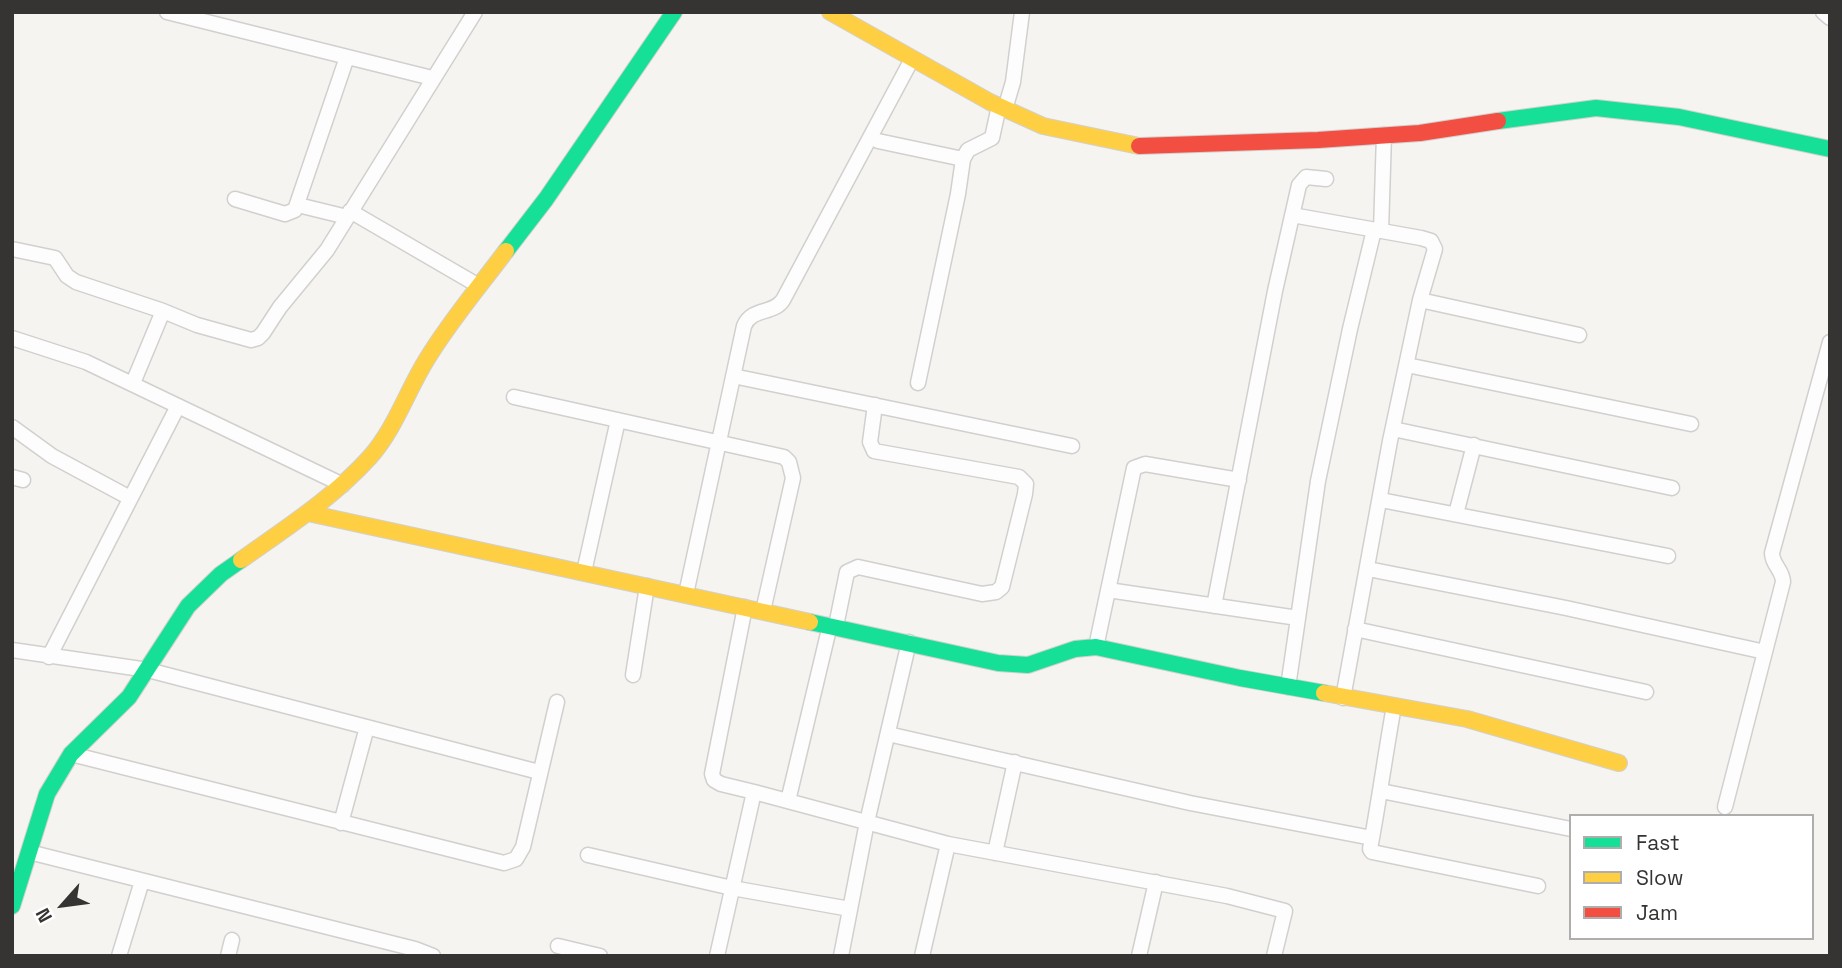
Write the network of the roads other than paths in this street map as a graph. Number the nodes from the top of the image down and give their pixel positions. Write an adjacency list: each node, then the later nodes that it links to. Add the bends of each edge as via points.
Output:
1 (167, 12): 8 (street)
2 (475, 12): 10 (street)
3 (674, 12): 23 (street, via 546,199)
4 (830, 12): 9 (street)
5 (1022, 12): 11 (street, via 1013,82)
6 (1823, 12): 7 (street)
7 (1830, 18)
8 (347, 57): 10 (street); 18 (street)
9 (912, 58): 11 (street); 30 (street, via 783,300 776,308 747,318)
10 (432, 78): 19 (street)
11 (1002, 108): 12 (street, via 1043,126 1140,146); 15 (street, via 992,138 968,150)
12 (1384, 135): 14 (street, via 1596,108 1679,117); 21 (street)
13 (878, 141): 15 (street)
14 (1830, 149)
15 (963, 159): 32 (street)
16 (1326, 179): 20 (street, via 1303,179)
17 (235, 199): 18 (street, via 285,214)
18 (298, 205): 19 (street)
19 (349, 214): 23 (street); 25 (street, via 327,250 258,338 197,325)
20 (1292, 215): 21 (street); 43 (street)
21 (1378, 231): 24 (street, via 1422,238 1434,245); 59 (street, via 1350,329 1318,481)
22 (12, 249): 25 (street, via 50,257 76,282)
23 (478, 286): 44 (street, via 426,360 385,437)
24 (1420, 300): 26 (street); 29 (street)
25 (163, 311): 31 (street)
26 (1579, 335)
27 (12, 338): 31 (street)
28 (1830, 342): 65 (street, via 1772,554 1783,582)
29 (1407, 365): 37 (street); 39 (street)
30 (733, 376): 34 (street); 40 (street)
31 (133, 383): 35 (street)
32 (918, 383)
33 (514, 397): 36 (street)
34 (875, 405): 41 (street); 60 (street, via 870,442 874,451 1019,477 1026,484 1026,494 1002,587 996,592 982,594 858,567 847,572)
35 (178, 406): 44 (street); 46 (street)
36 (618, 421): 40 (street); 52 (street)
37 (1690, 424)
38 (12, 426): 46 (street, via 52,456)
39 (1393, 429): 42 (street); 47 (street)
40 (720, 444): 55 (street); 58 (street, via 784,457 792,470)
41 (1072, 446)
42 (1474, 446): 45 (street); 49 (street)
43 (1239, 480): 54 (street, via 1145,464 1134,468); 56 (street)
44 (343, 485): 48 (street)
45 (1672, 488)
46 (130, 498): 66 (street)
47 (1381, 500): 49 (street); 51 (street)
48 (308, 513): 52 (street); 67 (street, via 204,588)
49 (1456, 514): 50 (street)
50 (1668, 556)
51 (1368, 569): 61 (street); 65 (street)
52 (584, 572): 53 (street)
53 (647, 586): 55 (street); 68 (street)
54 (1108, 590): 56 (street); 63 (street)
55 (686, 594): 57 (street)
56 (1214, 606): 59 (street)
57 (745, 607): 58 (street); 81 (street, via 712,774 721,784)
58 (763, 611): 60 (street)
59 (1298, 618): 69 (street)
60 (833, 626): 62 (street); 82 (street)
61 (1355, 629): 70 (street); 71 (street)
62 (909, 642): 63 (street, via 1012,664); 75 (street)
63 (1096, 647): 69 (street)
64 (12, 650): 66 (street)
65 (1765, 652): 83 (street)
66 (50, 657): 67 (street)
67 (148, 670): 74 (street); 76 (street, via 129,697)
68 (634, 675)
69 (1288, 687): 71 (street)
70 (1646, 692)
71 (1343, 698): 73 (street)
72 (557, 702): 79 (street)
73 (1394, 706): 78 (street, via 1467,719); 80 (street)
74 (367, 727): 79 (street); 85 (street)
75 (888, 734): 77 (street); 84 (street)
76 (71, 754): 85 (street); 89 (street, via 47,794)
77 (1015, 762): 87 (street, via 1190,803); 90 (street)
78 (1619, 763)
79 (539, 772): 85 (street, via 523,847 511,862)
80 (1381, 791): 86 (street); 87 (street)
81 (754, 792): 82 (street); 95 (street)
82 (788, 801): 84 (street)
83 (1725, 807)
84 (867, 822): 88 (street); 97 (street)
85 (341, 823)
86 (1569, 829)
87 (1372, 838): 94 (street, via 1373,852)
88 (948, 844): 90 (street); 106 (street)
89 (29, 852): 92 (street); 96 (street)
90 (995, 853): 93 (street)
91 (588, 855): 95 (street)
92 (142, 881): 100 (street); 102 (street)
93 (1156, 883): 107 (street); 108 (street, via 1285,911)
94 (1538, 886)
95 (732, 888): 97 (street); 104 (street)
96 (12, 906)
97 (850, 909): 105 (street)
98 (232, 940): 101 (street)
99 (558, 946): 103 (street)
100 (118, 956)
101 (228, 956)
102 (433, 956)
103 (600, 956)
104 (717, 956)
105 (841, 956)
106 (922, 956)
107 (1139, 956)
108 (1274, 956)

